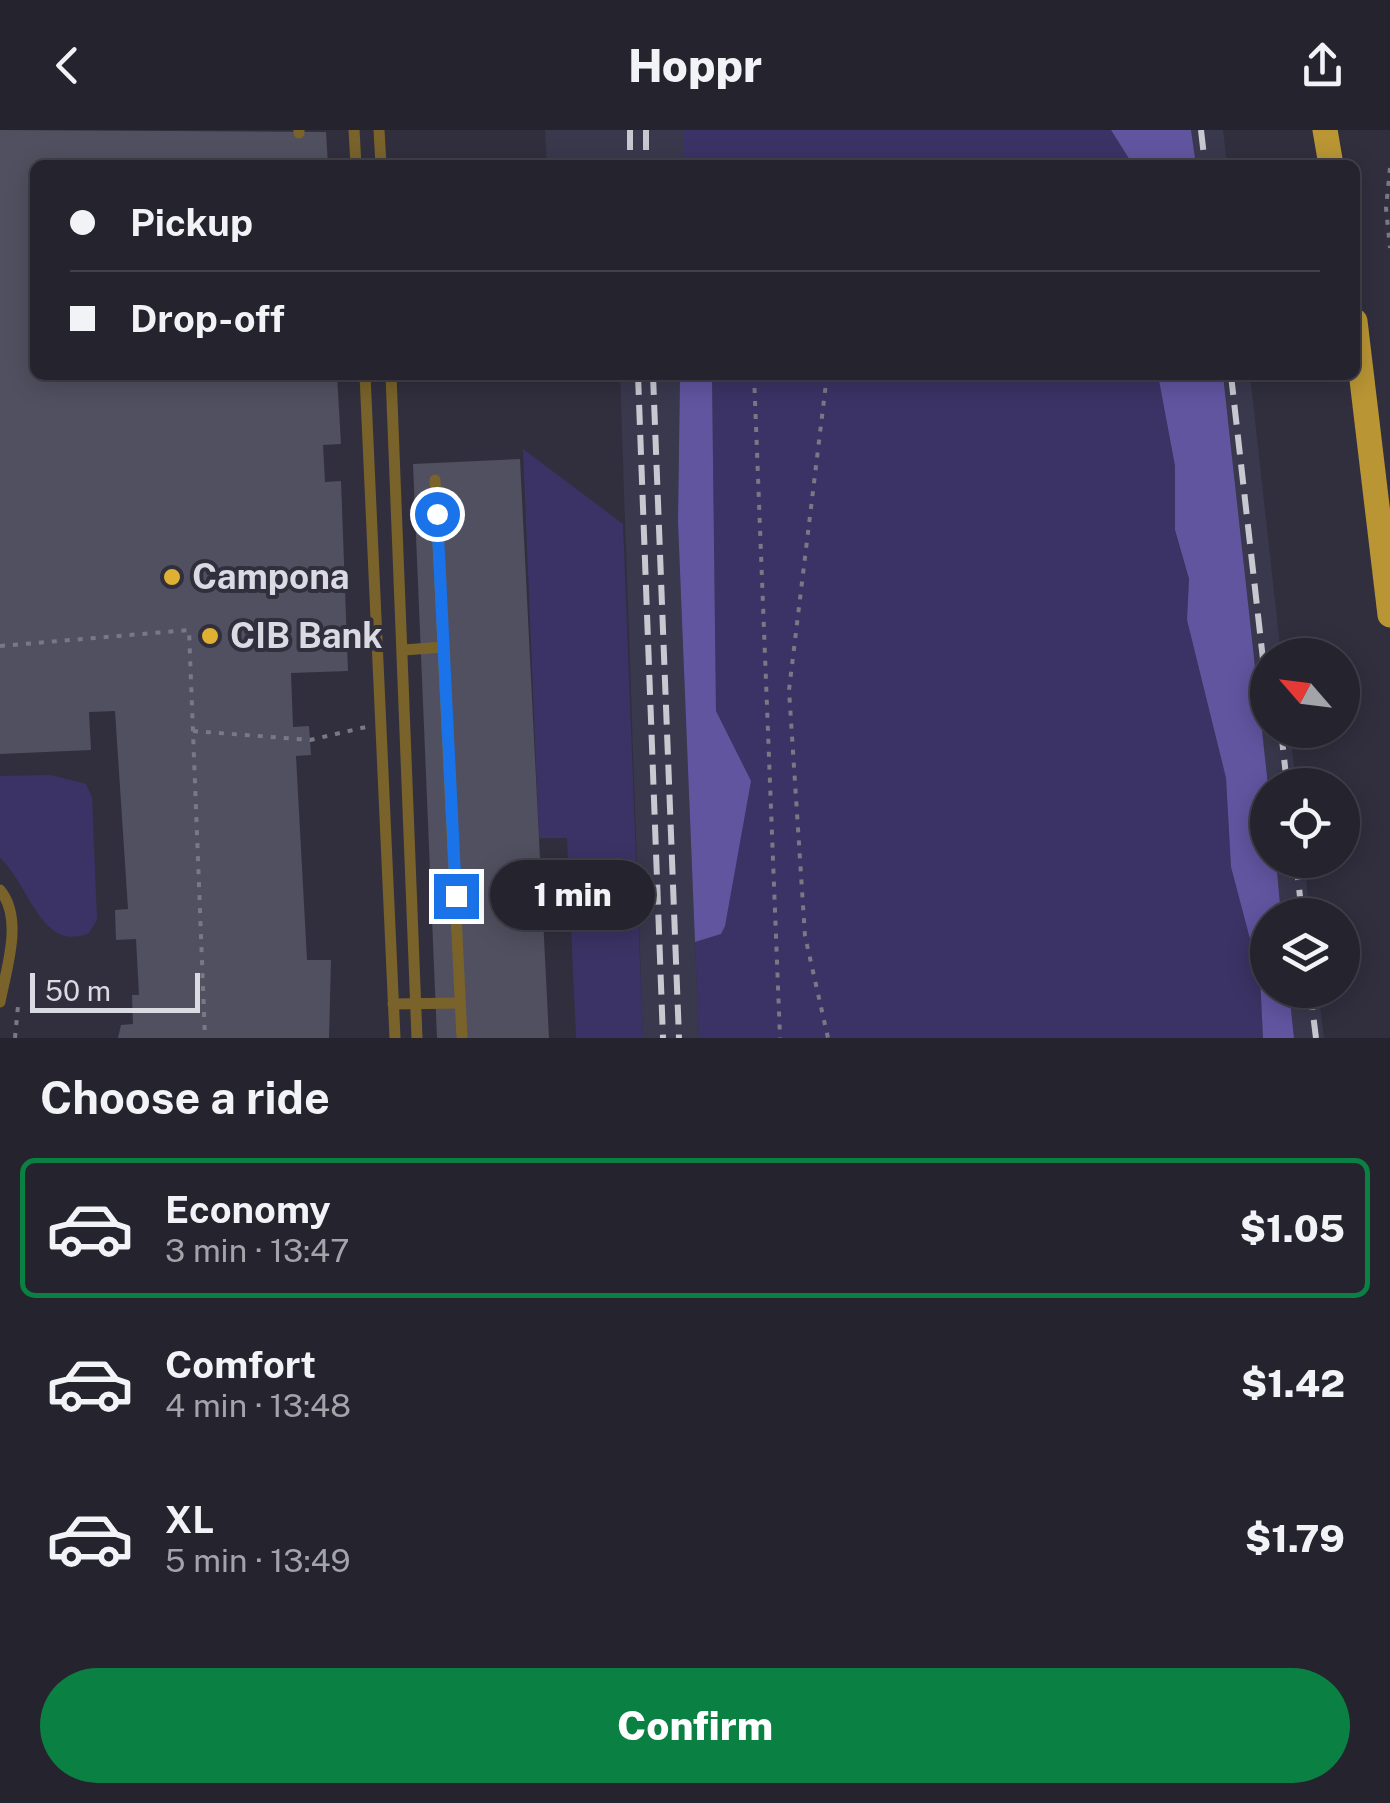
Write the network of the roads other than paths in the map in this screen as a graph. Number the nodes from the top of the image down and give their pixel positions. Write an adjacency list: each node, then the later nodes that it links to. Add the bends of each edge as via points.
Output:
1 (354, 130): 4 (lane)
2 (380, 130): 5 (lane)
3 (1325, 130): 6 (main road)
4 (356, 160)
5 (381, 160)
6 (1330, 160)
7 (1360, 363): 11 (main road)
8 (365, 380): 17 (lane)
9 (391, 380): 13 (lane)
10 (435, 480): 12 (lane)
11 (1390, 616)
12 (444, 647): 13 (lane); 16 (lane)
13 (404, 650): 18 (lane)
14 (0, 890): 15 (lane, via 13,925)
15 (0, 1002)
16 (460, 1003): 18 (lane); 21 (lane)
17 (393, 1004): 18 (lane); 19 (lane)
18 (415, 1004): 20 (lane)
19 (395, 1038)
20 (417, 1038)
21 (462, 1038)

